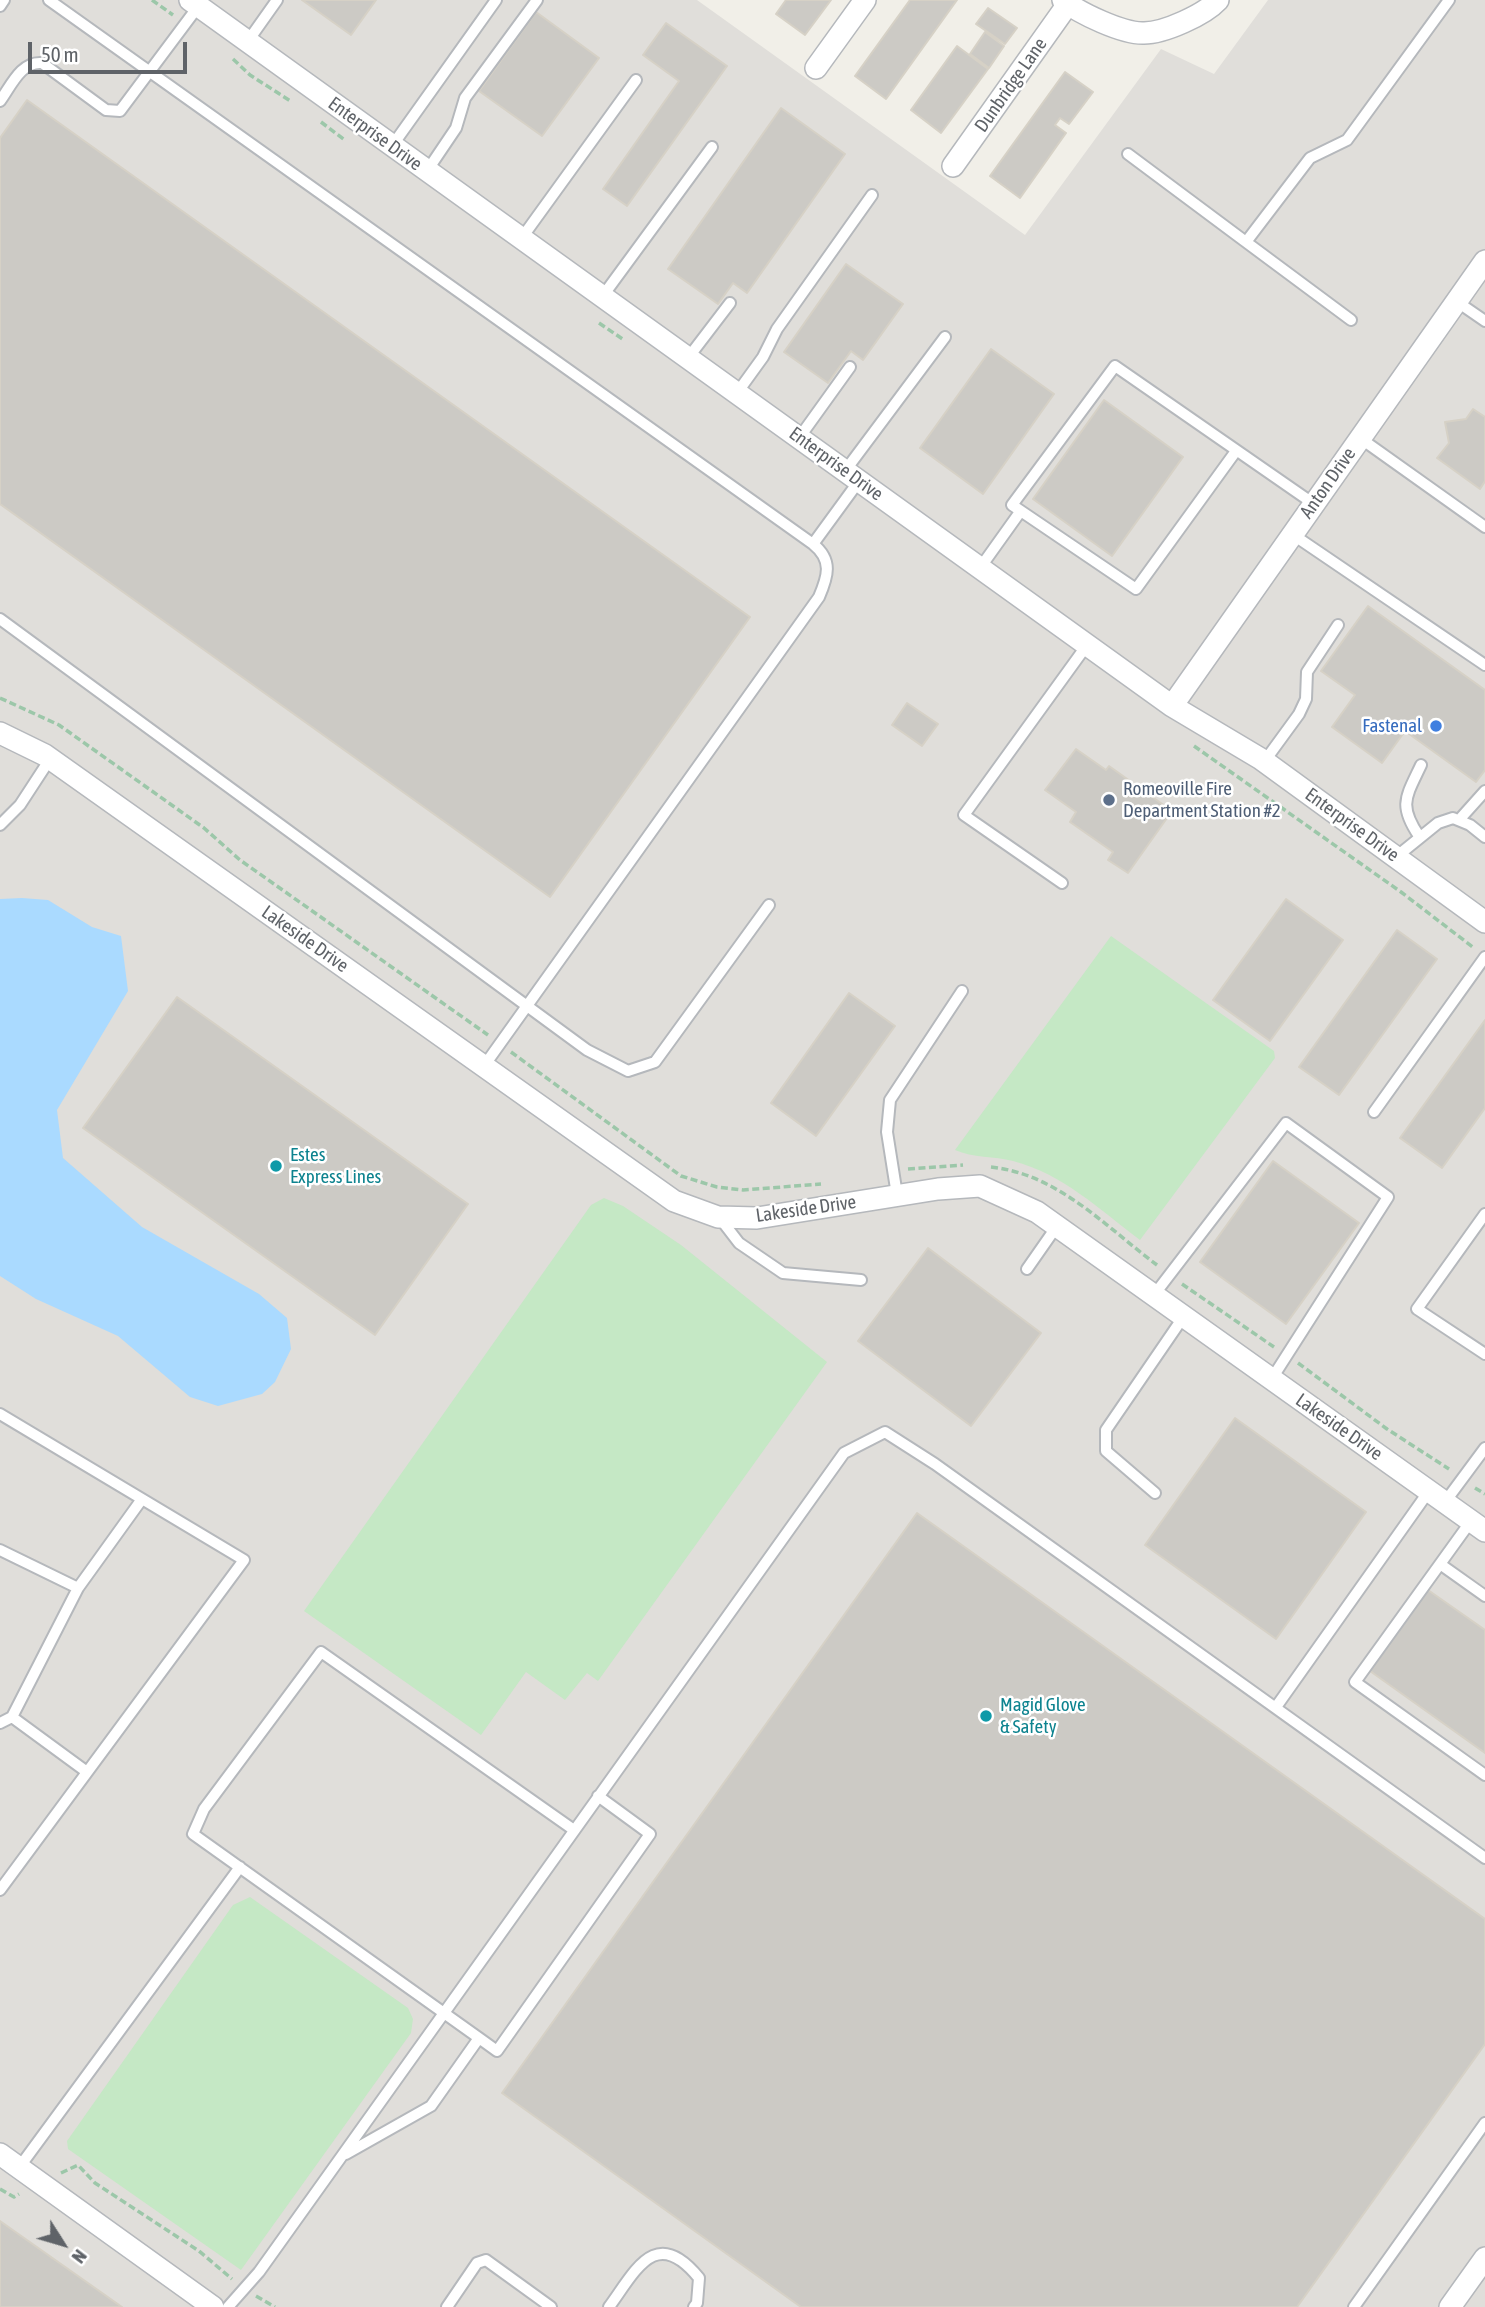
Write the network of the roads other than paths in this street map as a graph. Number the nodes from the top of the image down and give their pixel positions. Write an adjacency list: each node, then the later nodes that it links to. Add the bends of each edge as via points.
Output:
1 (4, 0): 11 (lane)
2 (49, 0): 14 (lane)
3 (277, 0): 12 (lane)
4 (496, 0): 17 (lane)
5 (537, 0): 21 (lane, via 465,98 456,128)
6 (865, 0): 13 (street)
7 (1218, 0): 10 (street, via 1183,23 1144,34 1108,24)
8 (1449, 0): 24 (lane, via 1347,140 1310,158)
9 (197, 2): 12 (street, Enterprise Drive); 14 (lane)
10 (1066, 2): 20 (street, Dunbridge Lane)
11 (0, 6)
12 (248, 41): 17 (street, Enterprise Drive)
13 (816, 68)
14 (151, 72): 16 (lane, via 120,111 106,110 42,63 25,66); 43 (lane)
15 (636, 80): 23 (lane)
16 (0, 101)
17 (392, 146): 21 (street, Enterprise Drive)
18 (712, 147): 26 (lane)
19 (1128, 154): 24 (lane)
20 (953, 166)
21 (427, 172): 23 (street, Enterprise Drive)
22 (872, 195): 34 (lane)
23 (521, 239): 26 (street, Enterprise Drive)
24 (1246, 242): 29 (lane)
25 (1485, 261): 27 (street, Anton Drive)
26 (602, 297): 32 (street, Enterprise Drive)
27 (1457, 301): 30 (lane); 36 (street, Anton Drive)
28 (730, 303): 32 (lane)
29 (1351, 320)
30 (1485, 321)
31 (944, 337): 38 (lane)
32 (688, 358): 34 (street, Enterprise Drive)
33 (850, 367): 35 (lane)
34 (737, 393): 35 (street, Enterprise Drive)
35 (799, 438): 38 (street, Enterprise Drive)
36 (1360, 438): 39 (street, Anton Drive); 41 (lane)
37 (1236, 450): 39 (lane); 40 (lane, via 1136,589); 40 (lane, via 1115,366 1012,505)
38 (852, 476): 43 (lane); 44 (street, Enterprise Drive)
39 (1314, 504): 42 (street, Anton Drive)
40 (1020, 512): 44 (lane)
41 (1485, 527)
42 (1293, 534): 48 (lane); 49 (street, Anton Drive)
43 (813, 544): 65 (lane, via 824,553 829,573 819,597)
44 (980, 568): 47 (street, Enterprise Drive)
45 (0, 619): 65 (lane)
46 (1338, 625): 52 (lane, via 1307,672 1306,699 1299,714)
47 (1087, 645): 49 (street, Enterprise Drive); 60 (lane, via 964,816)
48 (1485, 665)
49 (1172, 706): 52 (street, Enterprise Drive)
50 (0, 733): 51 (street, Lakeside Drive)
51 (50, 759): 56 (lane, via 20,805); 66 (street, Lakeside Drive)
52 (1264, 762): 59 (street, Enterprise Drive)
53 (1421, 765): 57 (lane, via 1404,805)
54 (1485, 791): 55 (lane)
55 (1459, 820): 57 (lane, via 1438,823); 58 (lane)
56 (0, 825)
57 (1419, 836): 59 (lane)
58 (1485, 837)
59 (1396, 857): 62 (street, Enterprise Drive)
60 (1062, 883)
61 (769, 905): 65 (lane, via 655,1062 628,1071 587,1050)
62 (1485, 922)
63 (1485, 957): 67 (lane)
64 (962, 990): 68 (lane, via 890,1100 887,1132)
65 (526, 1006): 66 (lane)
66 (484, 1066): 70 (street, Lakeside Drive, via 674,1201)
67 (1374, 1112)
68 (897, 1195): 70 (street, Lakeside Drive, via 757,1218); 71 (street, Lakeside Drive, via 980,1186)
69 (1485, 1214): 76 (lane, via 1417,1309)
70 (719, 1217): 73 (lane, via 739,1242 783,1273)
71 (1057, 1226): 72 (lane); 74 (street, Lakeside Drive)
72 (1027, 1269)
73 (861, 1280)
74 (1154, 1295): 75 (street, Lakeside Drive); 77 (lane, via 1286,1123 1388,1197)
75 (1184, 1316): 77 (street, Lakeside Drive); 80 (lane, via 1106,1430 1106,1451)
76 (1485, 1354)
77 (1271, 1380): 81 (street, Lakeside Drive)
78 (0, 1413): 82 (lane)
79 (1485, 1448): 81 (lane, via 1462,1478)
80 (1155, 1493)
81 (1437, 1497): 83 (street, Lakeside Drive); 88 (lane)
82 (142, 1499): 86 (lane); 91 (lane, via 244,1560)
83 (1478, 1526): 85 (lane)
84 (0, 1550): 86 (lane)
85 (1440, 1564): 87 (lane); 92 (lane, via 1355,1682)
86 (78, 1588): 89 (lane)
87 (1485, 1597)
88 (1276, 1707): 93 (lane, via 885,1432 844,1453); 95 (lane)
89 (12, 1717): 90 (lane); 91 (lane)
90 (0, 1723)
91 (87, 1772): 97 (lane)
92 (1485, 1775)
93 (598, 1796): 94 (lane); 99 (lane, via 650,1834 497,2051)
94 (574, 1830): 96 (lane, via 321,1651 204,1809 193,1834); 98 (lane)
95 (1485, 1858)
96 (240, 1867): 98 (lane); 103 (lane)
97 (0, 1890)
98 (444, 2014): 99 (lane); 102 (lane)
99 (479, 2038): 102 (lane, via 431,2106)
100 (1485, 2123): 112 (lane)
101 (0, 2154): 103 (street)
102 (341, 2157): 107 (lane)
103 (18, 2169): 105 (street)
104 (1483, 2265): 113 (street)
105 (199, 2303)
106 (612, 2303): 110 (lane); 111 (lane, via 645,2258 664,2253 687,2262 699,2278)
107 (228, 2307)
108 (447, 2307): 109 (lane, via 477,2263 486,2260)
109 (551, 2307)
110 (624, 2307)
111 (694, 2307)
112 (1354, 2307)
113 (1450, 2307)

